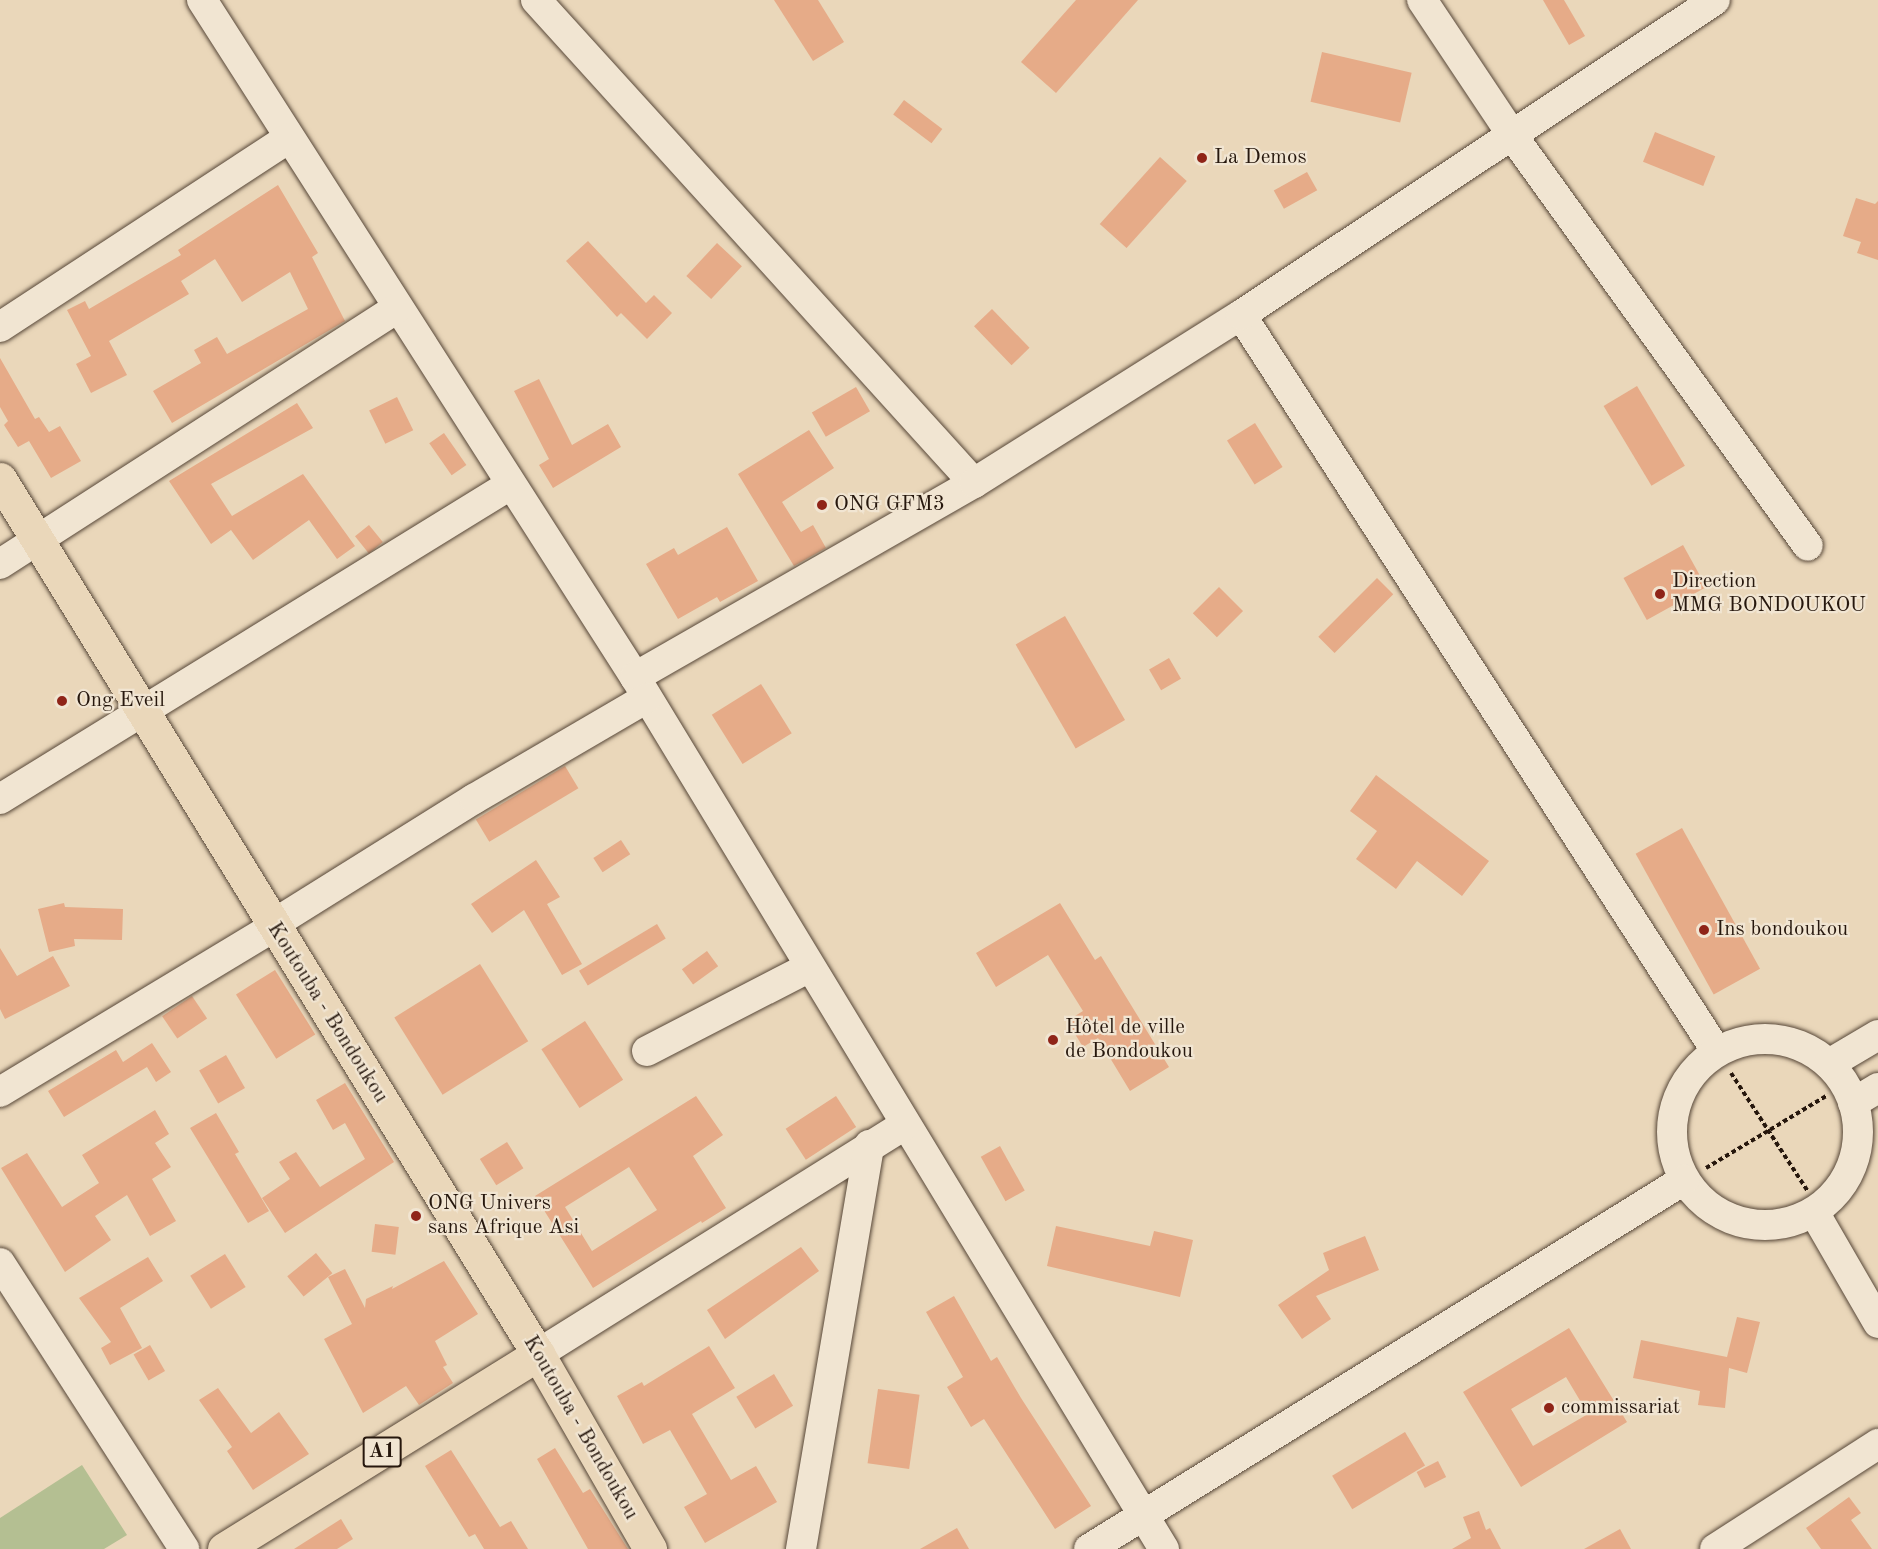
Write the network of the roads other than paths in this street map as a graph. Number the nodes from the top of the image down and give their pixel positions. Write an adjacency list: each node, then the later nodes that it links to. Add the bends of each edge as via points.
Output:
1 (202, 0): 6 (street)
2 (537, 0): 11 (street)
3 (1422, 0): 5 (street)
4 (1715, 0): 5 (street)
5 (1512, 135): 8 (street); 14 (street)
6 (289, 138): 7 (street); 9 (street)
7 (397, 308): 12 (street); 13 (street)
8 (1241, 315): 11 (street); 23 (street)
9 (0, 327)
10 (0, 479): 13 (main road, Koutouba - Bondoukou)
11 (974, 483): 16 (street)
12 (510, 485): 16 (street); 17 (street)
13 (36, 542): 15 (street); 17 (main road, Koutouba - Bondoukou)
14 (1808, 546)
15 (0, 564)
16 (641, 688): 19 (street); 20 (street)
17 (141, 711): 18 (street); 19 (main road, Koutouba - Bondoukou)
18 (0, 799)
19 (273, 926): 25 (street); 32 (main road, Koutouba - Bondoukou)
20 (810, 967): 22 (street); 26 (street)
21 (1878, 1035): 24 (street)
22 (647, 1051)
23 (1717, 1052): 24 (street, via 1736,1044 1776,1040 1796,1045); 28 (street, via 1683,1086 1674,1109 1674,1157)
24 (1851, 1084): 29 (street, via 1858,1128 1856,1152 1848,1176 1833,1197)
25 (0, 1092)
26 (905, 1125): 27 (street); 34 (street)
27 (869, 1145): 32 (street); 38 (street)
28 (1684, 1179): 29 (street, via 1699,1199 1719,1214 1742,1223 1791,1222); 34 (street)
29 (1814, 1212): 31 (street)
30 (0, 1263): 35 (street)
31 (1878, 1323)
32 (538, 1354): 36 (main road, A1); 37 (main road, Koutouba - Bondoukou)
33 (1878, 1444): 41 (street)
34 (1143, 1515): 39 (street); 40 (street)
35 (184, 1549)
36 (224, 1549)
37 (650, 1549)
38 (801, 1549)
39 (1089, 1549)
40 (1164, 1549)
41 (1714, 1549)

